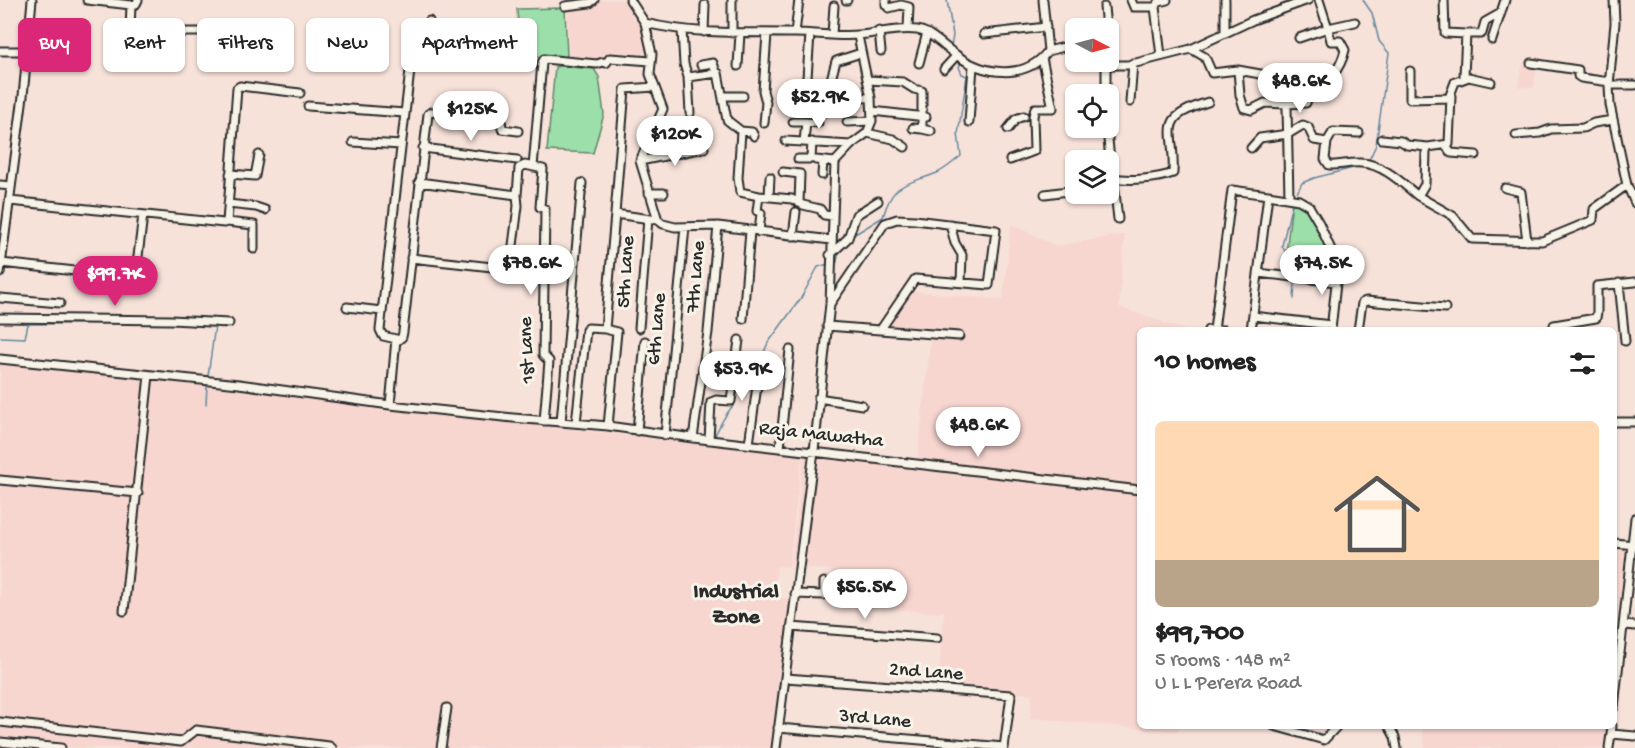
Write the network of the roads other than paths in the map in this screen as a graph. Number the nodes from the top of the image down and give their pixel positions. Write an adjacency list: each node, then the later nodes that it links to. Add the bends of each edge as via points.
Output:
1 (32, 0): 26 (street)
2 (87, 0): 19 (street)
3 (138, 0): 19 (street)
4 (594, 0): 21 (street)
5 (630, 0): 29 (street)
6 (732, 0): 38 (street)
7 (799, 0): 39 (street)
8 (886, 0): 18 (street, via 889,8)
9 (1043, 0): 30 (street)
10 (1131, 0): 24 (street, via 1134,7)
11 (1167, 0): 24 (street)
12 (1225, 0): 37 (street)
13 (1308, 0): 37 (street)
14 (1319, 0): 31 (street)
15 (1444, 0): 45 (street, via 1445,33)
16 (1505, 0): 25 (street)
17 (1614, 0): 79 (street)
18 (902, 3): 32 (street, via 909,7)
19 (131, 5): 35 (street, via 129,24 133,32)
20 (705, 5): 36 (street)
21 (565, 6)
22 (834, 6): 43 (street)
23 (1104, 7): 27 (street)
24 (1155, 7): 57 (street)
25 (1501, 13): 45 (street, via 1485,22 1482,33); 48 (street)
26 (31, 18)
27 (1105, 18)
28 (1355, 21): 31 (street)
29 (645, 23): 33 (street); 59 (street)
30 (1046, 27): 44 (street); 54 (street)
31 (1328, 28): 47 (street); 91 (street, via 1331,41 1343,43 1343,59 1328,80 1310,90 1306,103)
32 (908, 29): 34 (street); 40 (street)
33 (682, 30): 36 (street); 73 (street)
34 (879, 31): 46 (street); 53 (street)
35 (197, 32)
36 (704, 32): 38 (street)
37 (1225, 32): 50 (street)
38 (736, 33): 41 (street); 65 (street)
39 (795, 33): 41 (street); 42 (street)
40 (927, 33): 56 (street); 60 (street)
41 (767, 34): 108 (street)
42 (810, 34): 43 (street); 83 (street)
43 (832, 34): 46 (street)
44 (984, 34)
45 (1466, 34): 75 (street)
46 (858, 36): 55 (street)
47 (1299, 38)
48 (1492, 40)
49 (1065, 47): 54 (street)
50 (1191, 49): 57 (street); 68 (street, via 1205,57 1212,73)
51 (0, 51): 52 (street)
52 (18, 51)
53 (881, 51)
54 (1048, 51): 58 (street)
55 (861, 53): 76 (street); 78 (street, via 836,61)
56 (956, 56): 66 (street); 67 (street)
57 (1161, 56): 61 (street)
58 (1042, 58): 66 (street, via 1013,72); 100 (street, via 1053,108 1035,108)
59 (651, 61): 81 (street); 141 (street, via 610,58 597,64 544,59)
60 (919, 63)
61 (1133, 63): 63 (street); 89 (street)
62 (1531, 63): 79 (street, via 1578,70 1581,78)
63 (1119, 64)
64 (701, 65): 69 (street, via 713,63)
65 (738, 66)
66 (973, 66): 107 (street)
67 (944, 69)
68 (1238, 70): 74 (street); 91 (street, via 1244,108)
69 (719, 71): 73 (street); 84 (street)
70 (1410, 71): 86 (street, via 1410,99)
71 (25, 72): 151 (street)
72 (410, 72): 95 (street)
73 (688, 77): 96 (street)
74 (1277, 77)
75 (1466, 78): 77 (street); 86 (street, via 1455,82)
76 (867, 80): 88 (street); 101 (street, via 903,82 922,91)
77 (1491, 82)
78 (830, 83)
79 (1610, 83): 80 (street); 102 (street)
80 (1635, 85)
81 (655, 87): 139 (street, via 662,114); 171 (street, via 626,89)
82 (300, 93): 143 (street, via 237,88)
83 (806, 94): 93 (street, via 805,107); 97 (street, via 823,98)
84 (723, 96): 85 (street); 114 (street, via 727,120)
85 (743, 96)
86 (1451, 96): 128 (street)
87 (830, 97): 88 (street)
88 (871, 98): 94 (street)
89 (1130, 102)
90 (1208, 102): 146 (street, via 1191,107 1172,121 1173,173)
91 (1286, 104): 118 (street)
92 (308, 106): 95 (street)
93 (789, 108)
94 (872, 111): 101 (street); 106 (street)
95 (405, 113): 126 (street)
96 (690, 113)
97 (822, 114)
98 (1014, 116): 99 (street)
99 (1024, 116): 100 (street); 112 (street)
100 (1033, 116): 138 (street, via 1034,151)
101 (926, 117): 111 (street)
102 (1613, 120): 119 (street, via 1583,128); 150 (street)
103 (793, 122): 104 (street)
104 (806, 122): 109 (street); 124 (street)
105 (847, 122): 106 (street)
106 (872, 122): 116 (street)
107 (969, 122)
108 (764, 123)
109 (818, 123)
110 (914, 128): 111 (street)
111 (922, 129): 115 (street)
112 (1008, 129)
113 (518, 131): 131 (street, via 502,129 501,118 431,112)
114 (741, 131): 120 (street, via 752,132); 159 (street, via 740,192)
115 (931, 131)
116 (867, 133): 127 (street); 129 (street, via 893,139)
117 (1359, 133): 125 (street, via 1333,132)
118 (1288, 134): 125 (street, via 1306,125 1314,140); 133 (street, via 1260,138); 162 (street)
119 (1516, 135)
120 (754, 136)
121 (1382, 139): 130 (street)
122 (786, 141): 124 (street)
123 (353, 142): 126 (street)
124 (808, 142): 127 (street); 136 (street, via 811,159)
125 (1327, 142): 160 (street, via 1325,159 1329,165 1368,164 1389,173)
126 (401, 145): 201 (street)
127 (851, 145): 140 (street)
128 (1446, 146): 130 (street); 135 (street, via 1451,153)
129 (905, 147)
130 (1428, 147): 160 (street, via 1425,184)
131 (423, 148): 137 (street); 147 (street)
132 (705, 148): 139 (street)
133 (1251, 148)
134 (259, 155): 143 (street, via 255,176)
135 (1476, 155)
136 (798, 159)
137 (517, 160)
138 (1010, 160)
139 (640, 161): 154 (street)
140 (835, 162): 144 (street, via 820,160); 173 (street)
141 (533, 167): 157 (street, via 519,168); 227 (street, 1st Lane, via 543,169 544,173 540,207 545,209 543,355 549,361)
142 (783, 172): 165 (street, via 801,174)
143 (230, 174): 167 (street)
144 (822, 175)
145 (770, 177): 161 (street)
146 (1119, 181)
147 (419, 182): 157 (street); 188 (street)
148 (582, 183): 228 (street)
149 (0, 185): 151 (street)
150 (1627, 185): 166 (street); 185 (street, via 1594,209 1593,219 1542,241)
151 (11, 186): 163 (street)
152 (1505, 188): 185 (street, via 1521,192)
153 (1065, 191): 156 (street)
154 (649, 193): 155 (street); 176 (street)
155 (664, 193)
156 (1045, 194)
157 (517, 195): 188 (street, via 510,269)
158 (1268, 195): 162 (street); 191 (street); 209 (street, via 1232,190)
159 (759, 196): 161 (street); 182 (street)
160 (1418, 196): 185 (street, via 1453,216 1472,239)
161 (769, 197): 165 (street)
162 (1289, 198): 193 (street, via 1310,206 1338,265)
163 (10, 201): 172 (street); 189 (street)
164 (878, 201): 187 (street, via 856,215 848,238)
165 (799, 202): 173 (street)
166 (1635, 203)
167 (228, 204): 169 (street); 177 (street)
168 (1116, 204): 175 (street)
169 (265, 210)
170 (796, 212): 183 (street)
171 (615, 214): 174 (street); 213 (street)
172 (143, 215): 177 (street); 189 (street, via 133,276)
173 (833, 216): 184 (street)
174 (648, 219): 176 (street); 212 (street, 5th Lane)
175 (1118, 219)
176 (658, 220): 180 (street)
177 (227, 222): 186 (street, via 254,225)
178 (950, 224): 192 (street, via 962,255); 192 (street, via 996,230 989,285); 198 (street, via 897,219 885,223)
179 (718, 226): 180 (street); 181 (street); 235 (street, 7th Lane)
180 (685, 227): 234 (street, 6th Lane)
181 (750, 231): 182 (street); 204 (street)
182 (759, 232): 183 (street)
183 (793, 236): 184 (street)
184 (831, 240): 187 (street)
185 (1527, 241)
186 (254, 249)
187 (830, 255): 198 (street)
188 (411, 258): 217 (street, via 403,332)
189 (1, 264): 190 (street)
190 (0, 273)
191 (1258, 273): 193 (street); 202 (street)
192 (961, 282): 214 (street, via 915,279)
193 (1336, 282): 211 (street)
194 (1635, 282): 195 (street)
195 (1619, 284): 206 (street, via 1596,286 1598,312 1594,319); 219 (street)
196 (0, 298): 197 (street)
197 (60, 303)
198 (830, 304): 207 (street)
199 (347, 307): 201 (street)
200 (1445, 308): 208 (street, via 1366,301 1362,303)
201 (382, 311): 217 (street, via 382,336 392,336)
202 (1253, 316): 210 (street); 211 (street)
203 (0, 318): 205 (street)
204 (743, 319)
205 (229, 323)
206 (1554, 325)
207 (827, 326): 214 (street); 224 (street)
208 (1359, 326)
209 (1214, 327)
210 (1251, 327)
211 (1331, 327)
212 (639, 328)
213 (605, 329): 231 (street, via 586,330); 232 (street, via 617,332)
214 (881, 329): 215 (street)
215 (959, 336)
216 (739, 340): 236 (street, via 731,401 711,402)
217 (397, 341): 225 (street)
218 (645, 341): 233 (street)
219 (1624, 341)
220 (790, 350): 238 (street)
221 (0, 359): 223 (street, Raja Mawatha)
222 (760, 364): 237 (street)
223 (149, 375): 225 (street, Raja Mawatha); 242 (street)
224 (818, 398): 226 (street); 239 (street)
225 (390, 405): 227 (street, Raja Mawatha)
226 (862, 405)
227 (544, 421): 228 (street, Raja Mawatha)
228 (561, 422): 231 (street, Raja Mawatha)
229 (1617, 422): 230 (street)
230 (1635, 422)
231 (576, 423): 232 (street, Raja Mawatha)
232 (608, 426): 233 (street, Raja Mawatha)
233 (637, 431): 234 (street, Raja Mawatha)
234 (665, 435): 235 (street, Raja Mawatha)
235 (693, 438): 236 (street, Raja Mawatha)
236 (709, 440): 237 (street, Raja Mawatha)
237 (749, 444): 238 (street, Raja Mawatha)
238 (780, 448): 239 (street, Raja Mawatha)
239 (814, 451): 241 (street, Raja Mawatha); 247 (street)
240 (0, 480): 242 (street)
241 (1137, 489)
242 (138, 493): 248 (street)
243 (1635, 518): 245 (street)
244 (1617, 543): 245 (street)
245 (1634, 545): 249 (street)
246 (824, 582): 247 (street, via 824,595)
247 (795, 594): 251 (street)
248 (124, 610)
249 (1624, 625): 250 (street); 254 (street)
250 (1635, 626)
251 (791, 627): 252 (street); 253 (street)
252 (937, 638)
253 (786, 678): 257 (street); 268 (street, 2nd Lane, via 1011,695)
254 (1617, 682)
255 (447, 708): 266 (street)
256 (0, 722): 265 (street, via 181,742 196,730)
257 (778, 728): 267 (street); 268 (street, 3rd Lane)
258 (1285, 729): 259 (street, via 1324,740)
259 (1334, 729)
260 (1391, 729): 269 (street)
261 (1611, 730): 262 (street); 270 (street)
262 (1635, 736)
263 (0, 742): 264 (street)
264 (61, 748)
265 (332, 748)
266 (441, 748)
267 (776, 748)
268 (1004, 748)
269 (1396, 748)
270 (1609, 748)

